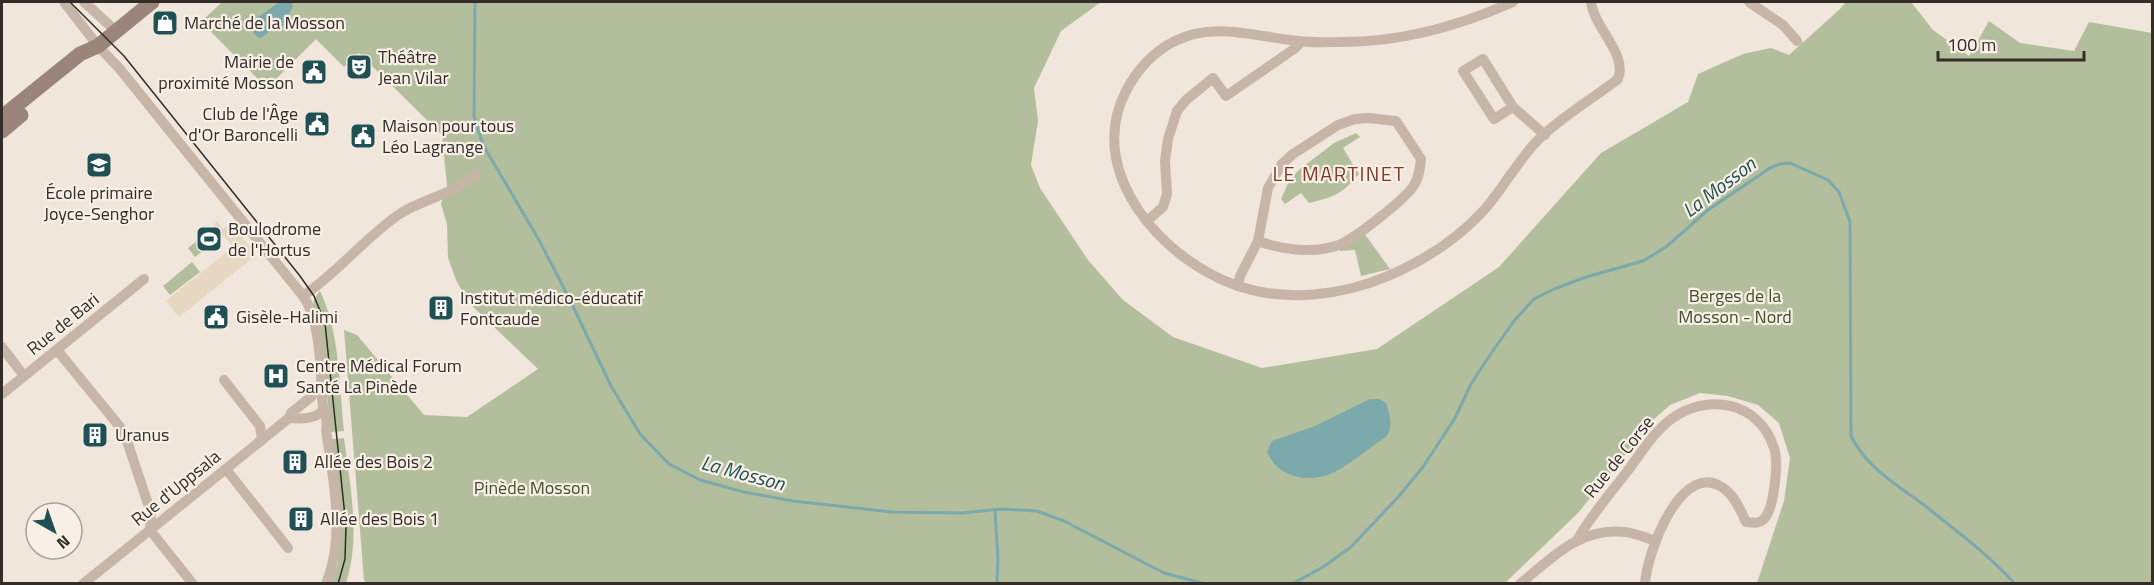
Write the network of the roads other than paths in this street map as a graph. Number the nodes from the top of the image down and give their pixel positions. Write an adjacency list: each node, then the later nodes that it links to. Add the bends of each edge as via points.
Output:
1 (64, 2): 10 (street)
2 (84, 2): 7 (street)
3 (152, 2): 7 (street)
4 (1513, 2): 9 (street, via 1427,33 1369,41)
5 (1591, 2): 14 (street, via 1594,18 1618,58 1621,73)
6 (1749, 2): 8 (street, via 1784,25)
7 (117, 31): 10 (street)
8 (1797, 41)
9 (1301, 42): 16 (street, via 1226,96 1213,78 1186,100 1177,111 1168,139 1167,194 1163,207); 16 (street, via 1238,32 1206,32 1161,49 1138,72 1116,117 1115,156 1128,193)
10 (98, 46): 12 (street, via 80,54); 13 (street, via 87,62); 20 (street, via 120,68)
11 (1513, 107): 11 (street, via 1483,59 1463,71 1494,119); 14 (street)
12 (2, 117)
13 (2, 131)
14 (1545, 135): 19 (street, via 1473,221 1435,251 1405,268 1360,286 1311,295)
15 (476, 174): 20 (street, via 457,189 399,215)
16 (1147, 221): 19 (street, via 1174,250)
17 (1258, 241): 17 (street, via 1268,188 1293,154 1328,130 1355,119 1396,121 1421,159 1414,185 1392,208 1340,245 1300,250 1276,248); 19 (street)
18 (144, 279): 22 (street, Rue de Bari)
19 (1238, 286)
20 (303, 296): 26 (street, via 316,326 323,387)
21 (2, 347): 23 (street)
22 (57, 350): 23 (street, Rue de Bari); 32 (street, via 123,433 151,513)
23 (24, 376): 25 (street, Rue de Bari)
24 (224, 380): 30 (street, via 260,426)
25 (2, 394)
26 (315, 403): 27 (street, via 320,415); 27 (street, via 304,411); 28 (street, Rue d'Uppsala, via 291,413); 29 (street, via 327,420)
27 (311, 416): 28 (street); 29 (street)
28 (289, 418): 30 (street, Rue d'Uppsala)
29 (326, 430): 38 (street, via 336,513 336,540)
30 (262, 440): 31 (street, Rue d'Uppsala)
31 (226, 469): 32 (street, Rue d'Uppsala); 35 (street)
32 (150, 530): 36 (street, Rue d'Uppsala); 37 (street)
33 (1578, 539): 34 (street, via 1625,532); 34 (street, Rue de Corse, via 1654,436 1684,411 1697,405 1725,404 1757,420 1770,437 1777,464 1765,518 1757,523 1746,522 1727,490 1713,483 1700,483 1667,514); 39 (street, Rue de Corse)
34 (1656, 541): 40 (street)
35 (288, 548)
36 (88, 582)
37 (193, 584)
38 (326, 584)
39 (1520, 584)
40 (1645, 584)

